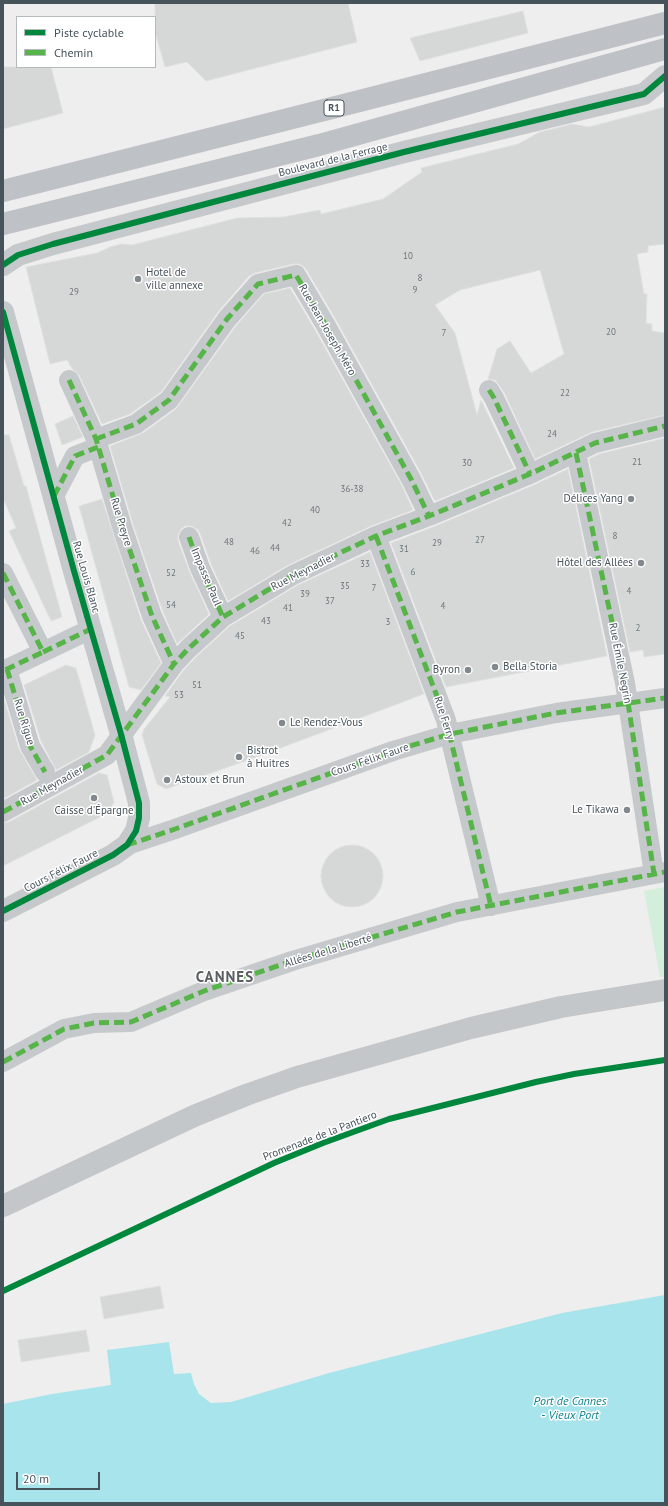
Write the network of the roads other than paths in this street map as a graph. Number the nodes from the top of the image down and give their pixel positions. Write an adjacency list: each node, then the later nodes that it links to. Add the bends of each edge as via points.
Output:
1 (665, 22): 4 (highway, R1)
2 (665, 50): 5 (highway, via 319,145)
3 (663, 77): 6 (street, Boulevard de la Ferrage, via 644,94 397,154 60,242 18,255)
4 (3, 190)
5 (3, 224)
6 (3, 265)
7 (3, 312): 14 (street, Rue Louis Blanc)
8 (69, 380): 11 (street, Rue Preyre)
9 (489, 390): 13 (street)
10 (665, 426): 12 (street, Rue Meynadier, via 595,443)
11 (97, 443): 14 (street, via 75,456); 15 (street, Rue Jean-Joseph Méro, via 136,424 169,400 227,319 258,284 296,275 337,344); 22 (street, Rue Preyre, via 152,616)
12 (576, 453): 13 (street, Rue Meynadier); 25 (street, Rue Émile Negrin)
13 (530, 474): 15 (street, Rue Meynadier)
14 (54, 496): 20 (street, Rue Louis Blanc)
15 (429, 516): 16 (street, Rue Meynadier)
16 (376, 536): 19 (street, Rue Meynadier, via 293,574); 27 (street, Rue Ferry)
17 (189, 537): 19 (street, Impasse Paul, via 200,568)
18 (3, 573): 21 (street)
19 (223, 617): 22 (street, Rue Meynadier)
20 (91, 629): 21 (street, Rue Louis Blanc); 26 (street, Rue Louis Blanc)
21 (42, 652): 23 (street, Rue Louis Blanc)
22 (174, 664): 26 (street, Rue Meynadier)
23 (5, 670): 28 (street, Rue Rigue, via 30,746)
24 (665, 698): 25 (street, Cours Félix Faure)
25 (628, 703): 27 (street, Cours Félix Faure, via 556,713); 31 (street, Rue Émile Negrin)
26 (121, 734): 29 (street, Rue Meynadier, via 107,755); 30 (street, Rue Louis Blanc, via 139,803 136,831)
27 (450, 734): 30 (street, Cours Félix Faure, via 393,751); 32 (street, Rue Ferry)
28 (45, 772)
29 (3, 812)
30 (127, 845): 33 (street, Cours Félix Faure, via 113,855)
31 (659, 873): 32 (street, Allées de la Liberté)
32 (491, 906): 35 (street, Allées de la Liberté, via 457,912 292,961 199,993 131,1022 94,1023 64,1029)
33 (3, 912)
34 (665, 990): 36 (main road, via 561,1007 470,1028 297,1077 194,1116)
35 (3, 1062)
36 (3, 1206)

